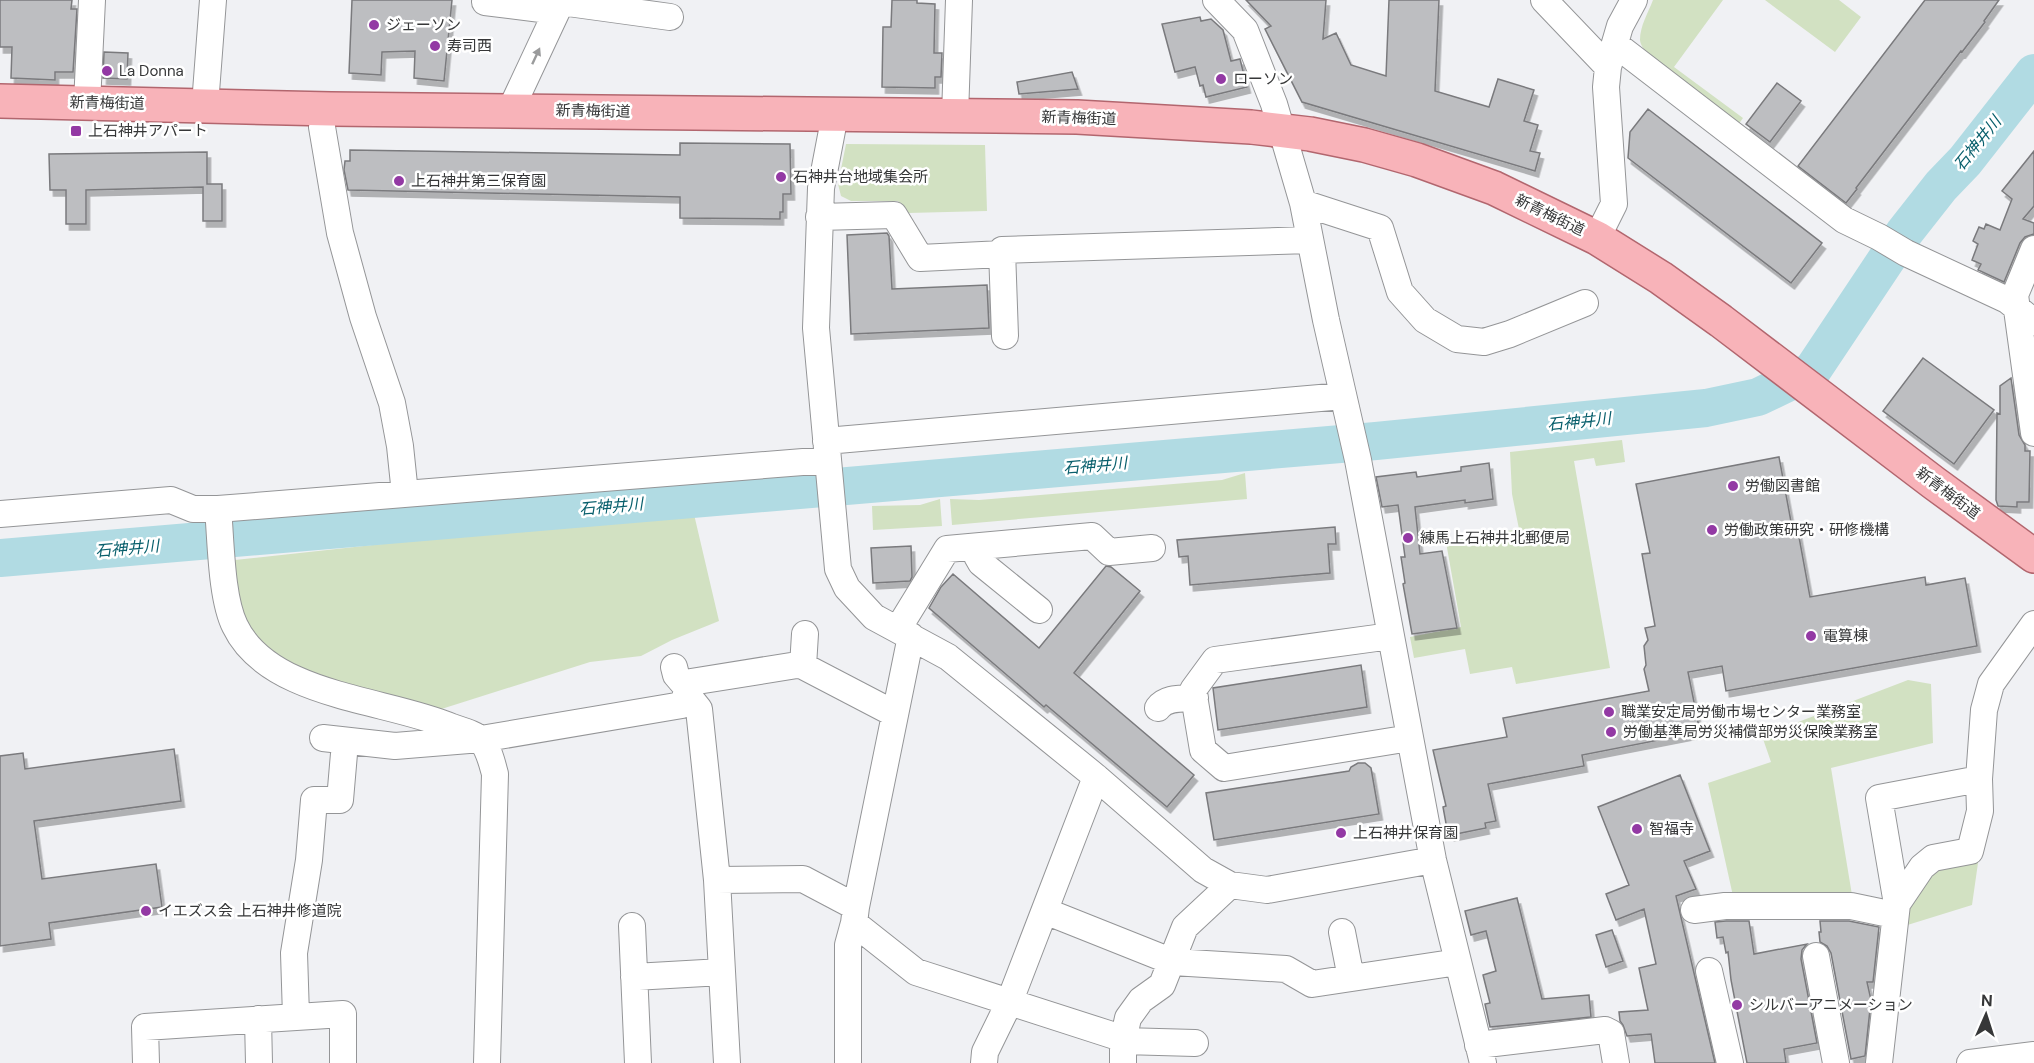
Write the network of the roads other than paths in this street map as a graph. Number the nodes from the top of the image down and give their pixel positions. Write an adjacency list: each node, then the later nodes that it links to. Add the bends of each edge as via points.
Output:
1 (92, 0): 12 (street)
2 (213, 0): 13 (street)
3 (959, 0): 16 (street)
4 (1216, 0): 18 (street, via 1245,30)
5 (1544, 0): 10 (street)
6 (1634, 0): 10 (street, via 1620,26)
7 (484, 2): 8 (street)
8 (560, 4): 9 (street); 14 (street, one-way to 8)
9 (670, 17)
10 (1612, 56): 21 (street, via 1606,87 1614,204); 26 (street, via 1844,220 2007,300)
11 (0, 101): 12 (main road, 新青梅街道)
12 (87, 103): 13 (main road, 新青梅街道)
13 (205, 105): 14 (main road, 新青梅街道)
14 (511, 110): 15 (main road, 新青梅街道)
15 (835, 115): 16 (main road, 新青梅街道); 20 (street)
16 (955, 115): 18 (main road, 新青梅街道, via 1077,117)
17 (322, 126): 31 (street, via 340,232 392,403)
18 (1282, 130): 19 (street); 21 (main road, 新青梅街道, via 1364,145 1417,160 1494,188)
19 (1302, 203): 22 (street); 25 (street, via 1380,228 1400,292 1425,321 1457,339 1484,342)
20 (819, 217): 24 (street, via 894,215 920,258); 30 (street, via 816,328)
21 (1597, 238): 36 (main road, 新青梅街道, via 1721,321)
22 (1310, 240): 24 (street, via 1002,250); 28 (street)
23 (2034, 249): 26 (street, via 2014,295)
24 (1002, 254): 27 (street)
25 (1585, 303)
26 (2025, 314): 29 (street)
27 (1005, 336)
28 (1346, 408): 30 (street); 41 (street)
29 (2034, 431)
30 (828, 456): 31 (street); 39 (street, via 838,569 847,588 874,617)
31 (405, 494): 32 (street)
32 (218, 509): 33 (street, via 193,509 171,500); 49 (street, via 226,600 235,627 257,656 304,683 442,722)
33 (0, 514)
34 (979, 547): 35 (street, via 1092,536 1109,552); 37 (street, via 977,556 981,563); 39 (street, via 947,549)
35 (1152, 548)
36 (2034, 556)
37 (1039, 609)
38 (2034, 624): 51 (street, via 1991,684 1984,710)
39 (905, 632): 47 (street); 50 (street, via 948,657)
40 (805, 633): 42 (street)
41 (1391, 636): 45 (street, via 1215,660 1193,690); 48 (street)
42 (803, 666): 44 (street, via 691,682); 47 (street)
43 (674, 667): 44 (street)
44 (688, 692): 49 (street, via 682,705); 53 (street, via 699,709)
45 (1195, 698): 46 (street, via 1162,702); 48 (street, via 1203,750 1224,768)
46 (1158, 708)
47 (895, 714): 58 (street)
48 (1410, 738): 52 (street)
49 (481, 739): 69 (street, via 395,746 334,740 339,800 314,800 294,953); 78 (street, via 495,774)
50 (1096, 777): 54 (street, via 1203,870); 56 (street)
51 (1979, 779): 55 (street, via 1980,811 1970,851 1933,858 1922,867); 55 (street, via 1879,798)
52 (1433, 860): 54 (street, via 1267,890); 63 (street)
53 (717, 880): 58 (street, via 803,879); 65 (street)
54 (1230, 885): 62 (street, via 1185,927)
55 (1895, 909): 57 (street, via 1829,905); 86 (street)
56 (1044, 910): 62 (street); 68 (street)
57 (1695, 910)
58 (855, 915): 68 (street, via 916,972); 81 (street, via 848,945)
59 (632, 926): 66 (street)
60 (1342, 932): 67 (street)
61 (1816, 956): 85 (street)
62 (1173, 962): 67 (street, via 1286,969 1312,984); 72 (street, via 1162,986 1141,1000 1128,1018)
63 (1458, 962): 67 (street); 73 (street)
64 (1709, 971): 84 (street)
65 (722, 972): 66 (street); 80 (street)
66 (634, 977): 79 (street)
67 (1351, 978)
68 (1009, 1003): 72 (street, via 1115,1036); 82 (street, via 985,1052)
69 (296, 1016): 70 (street); 77 (street, via 343,1014)
70 (258, 1019): 75 (street, via 145,1027); 76 (street)
71 (1196, 1043): 72 (street)
72 (1123, 1052)
73 (1481, 1054): 83 (street, via 1605,1030 1611,1033)
74 (2034, 1055): 87 (street)
75 (146, 1063)
76 (259, 1063)
77 (343, 1063)
78 (487, 1063)
79 (638, 1063)
80 (727, 1063)
81 (848, 1063)
82 (984, 1063)
83 (1616, 1063)
84 (1730, 1063)
85 (1836, 1063)
86 (1879, 1063)
87 (1970, 1063)

